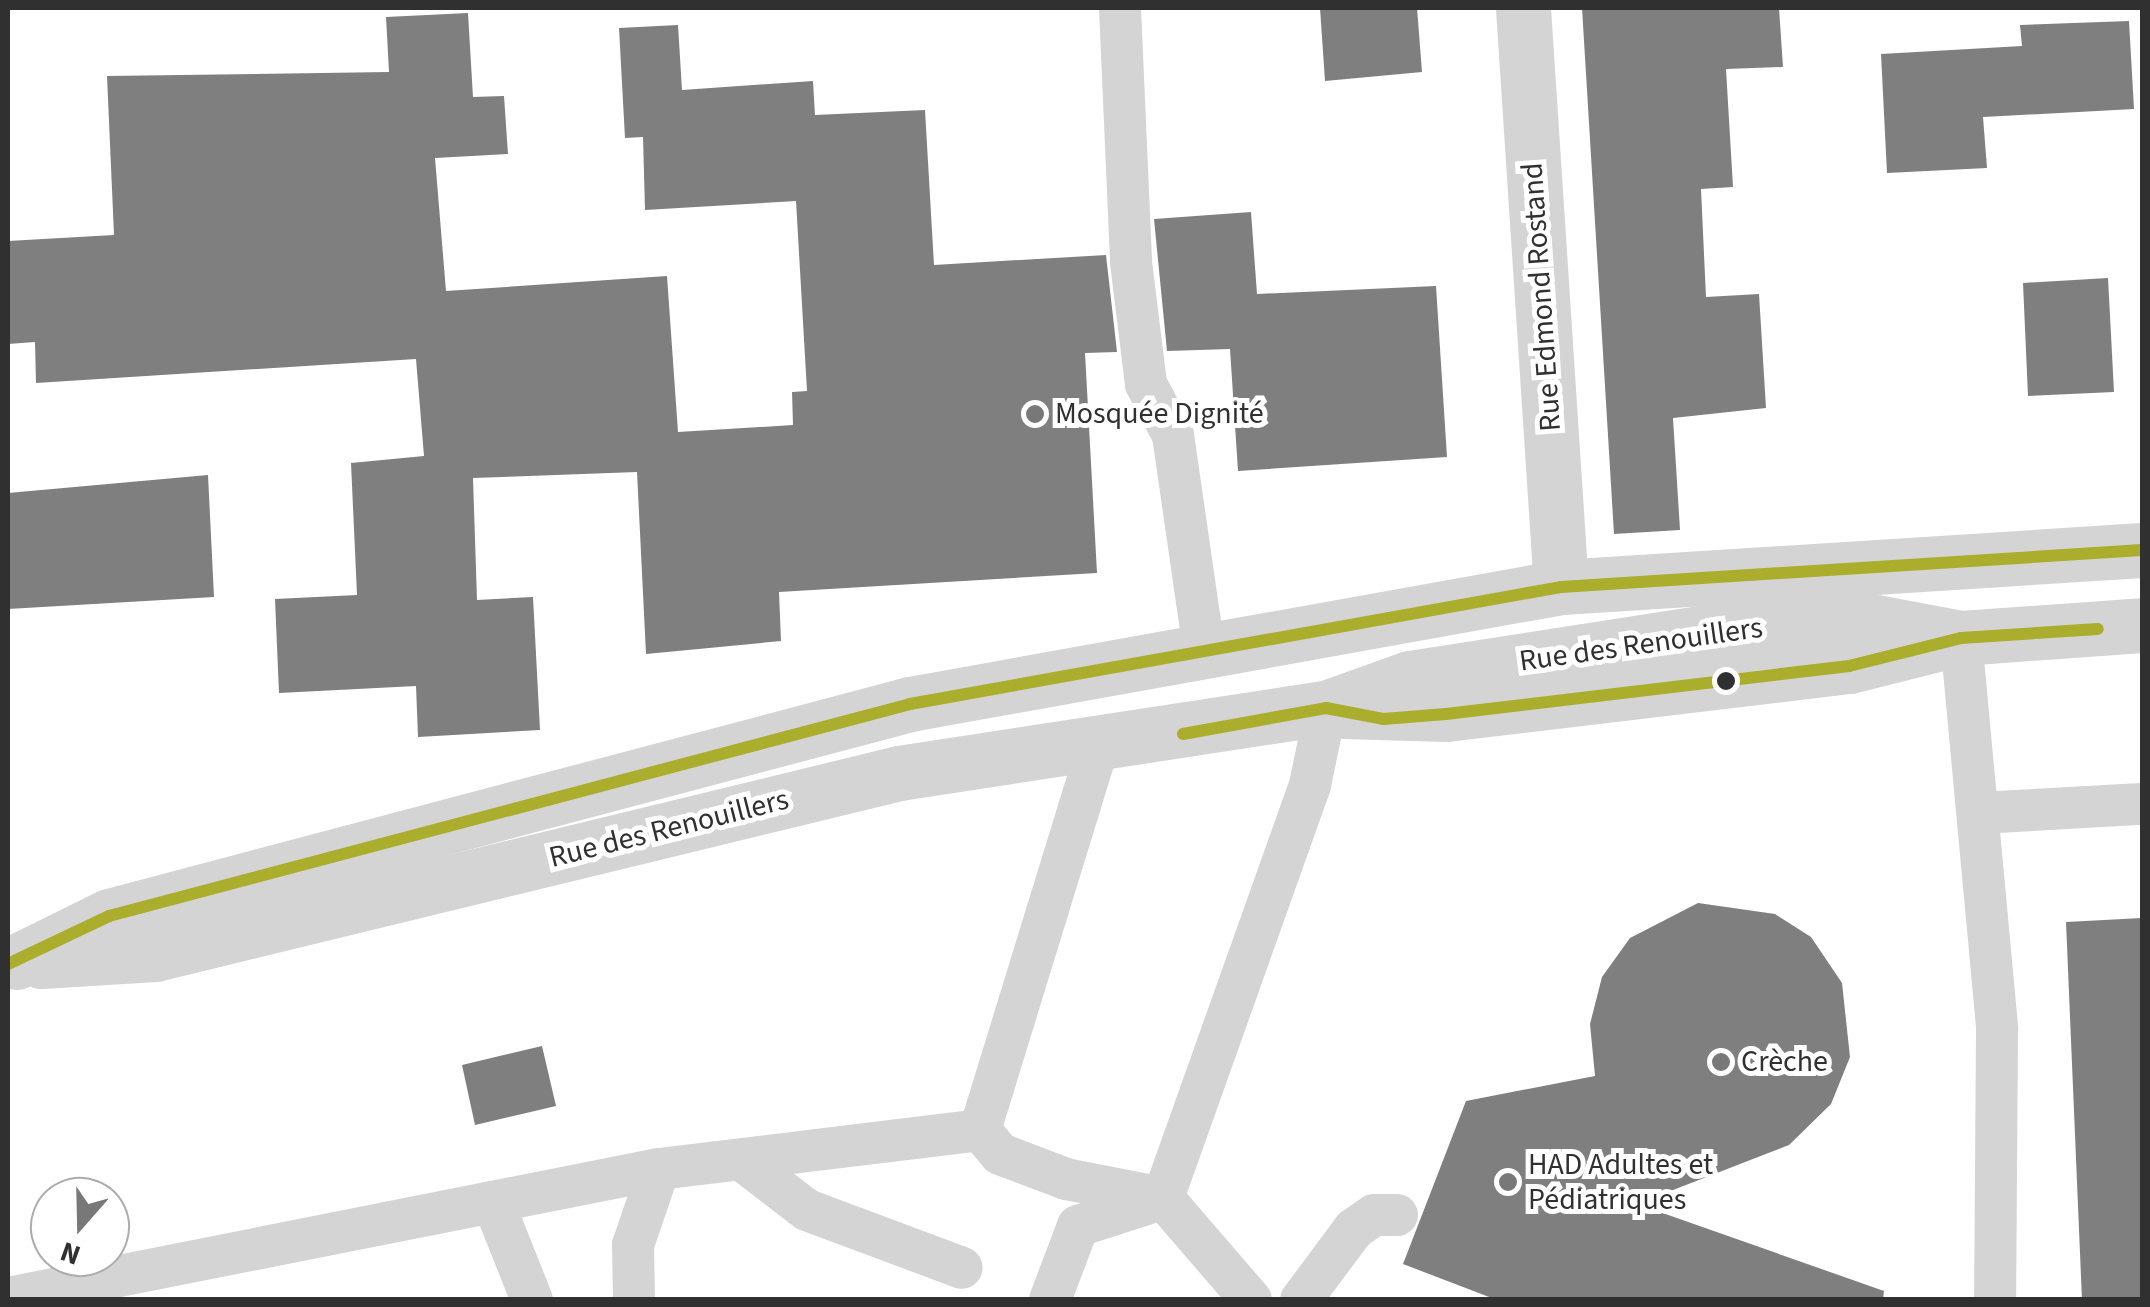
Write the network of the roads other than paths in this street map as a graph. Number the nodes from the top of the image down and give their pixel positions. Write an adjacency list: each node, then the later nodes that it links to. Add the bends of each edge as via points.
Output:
1 (1120, 8): 8 (lane, via 1131,262 1146,384 1180,466)
2 (1523, 8): 5 (street, Rue Edmond Rostand)
3 (2142, 550): 4 (street, Rue des Renouillers)
4 (1962, 556): 5 (street, Rue des Renouillers); 7 (street)
5 (1561, 588): 8 (street, Rue des Renouillers); 9 (street, Rue Edmond Rostand)
6 (2142, 624): 7 (street, Rue des Renouillers)
7 (1960, 638): 9 (street, Rue des Renouillers, via 1865,620); 11 (street, Rue des Renouillers, via 1849,666 1446,714 1383,719); 14 (lane)
8 (1204, 650): 10 (street, Rue des Renouillers)
9 (1568, 653): 11 (street, Rue des Renouillers, via 1410,678)
10 (1146, 660): 12 (street); 15 (street, Rue des Renouillers, via 910,704 396,835 109,916)
11 (1326, 708): 12 (street, Rue des Renouillers); 19 (lane, via 1310,785)
12 (1097, 749): 15 (street, Rue des Renouillers, via 899,773 155,954); 16 (lane)
13 (2142, 804): 14 (lane)
14 (1979, 813): 29 (lane, via 1996,1030)
15 (12, 963)
16 (980, 1130): 17 (lane); 19 (lane, via 1000,1154 1084,1186)
17 (742, 1160): 18 (lane); 22 (lane, via 806,1210)
18 (659, 1169): 20 (lane); 25 (lane, via 633,1245)
19 (1164, 1198): 26 (lane, via 1078,1226); 27 (lane)
20 (494, 1202): 23 (lane); 24 (lane)
21 (1397, 1215): 28 (lane, via 1354,1229)
22 (962, 1268)
23 (8, 1298)
24 (532, 1300)
25 (634, 1300)
26 (1050, 1300)
27 (1251, 1300)
28 (1301, 1300)
29 (1994, 1300)

